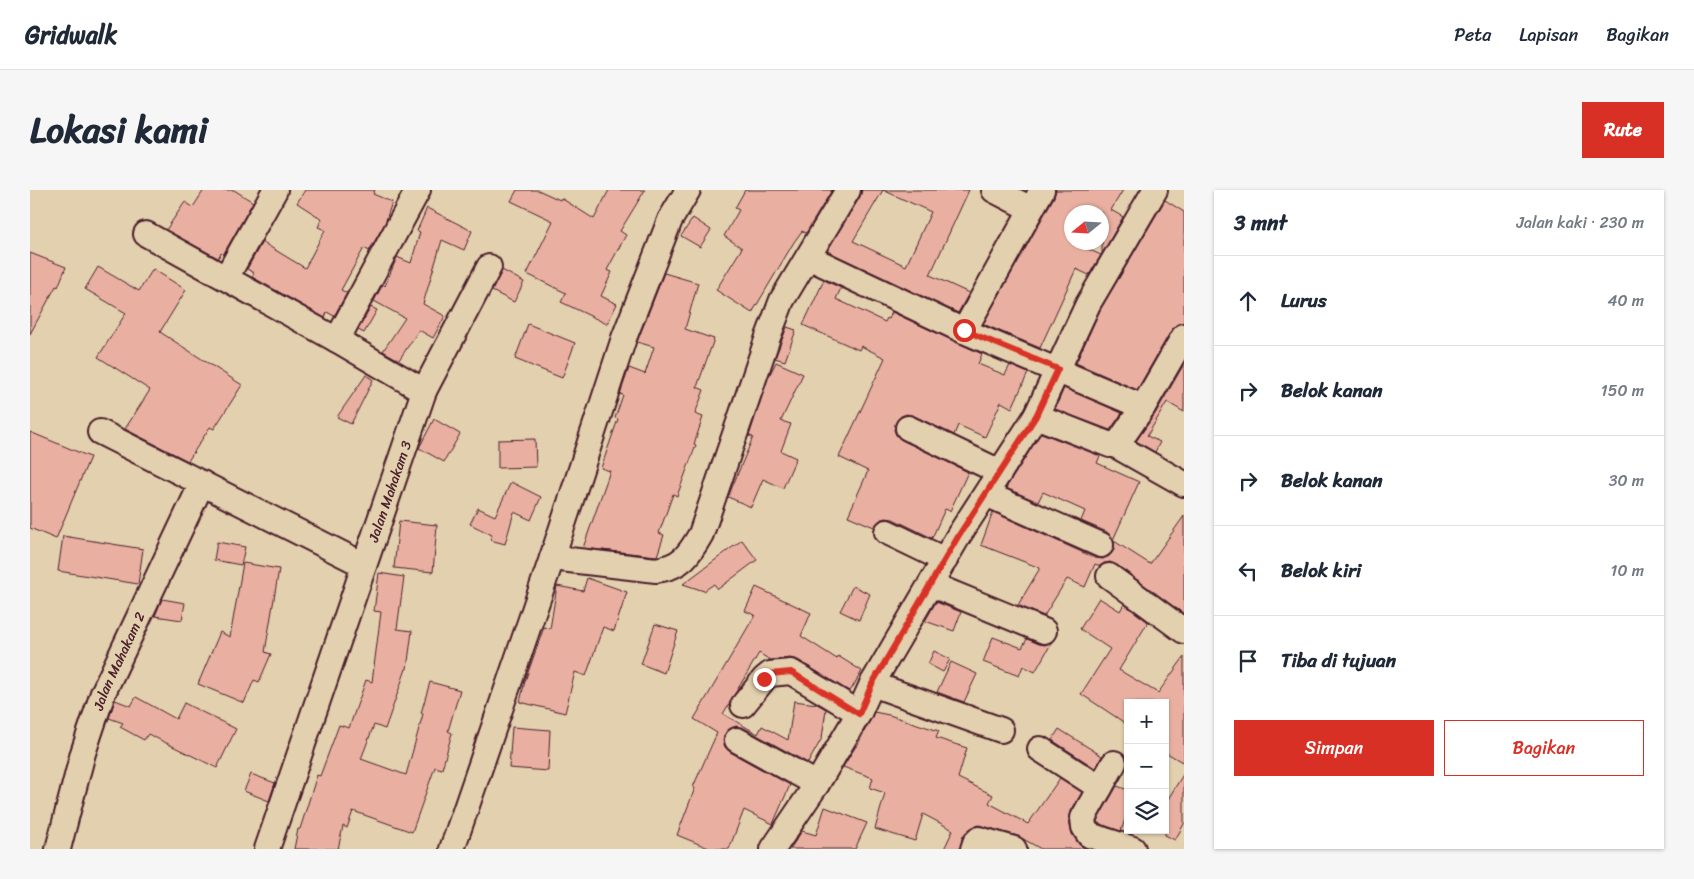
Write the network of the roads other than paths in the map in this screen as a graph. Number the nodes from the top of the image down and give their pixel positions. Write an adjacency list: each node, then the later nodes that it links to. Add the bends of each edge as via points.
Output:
1 (275, 190): 11 (street)
2 (418, 190): 14 (street)
3 (688, 190): 28 (street, via 670,220 624,338)
4 (848, 190): 9 (street)
5 (994, 190): 7 (street)
6 (1155, 190): 15 (street, via 1088,304)
7 (1037, 200): 12 (street)
8 (146, 234): 11 (street)
9 (808, 257): 12 (street); 28 (street, via 782,300 701,534 690,553 668,569 656,570)
10 (488, 268): 16 (street, Jalan Mahakam 3)
11 (226, 278): 14 (street)
12 (964, 330): 15 (street)
13 (1184, 336): 17 (street)
14 (337, 340): 16 (street)
15 (1058, 369): 17 (street); 18 (street)
16 (424, 391): 30 (street, Jalan Mahakam 3)
17 (1143, 407): 21 (street)
18 (1036, 416): 21 (street); 22 (street)
19 (908, 428): 22 (street)
20 (100, 432): 23 (street)
21 (1115, 445): 24 (street)
22 (1000, 472): 25 (street)
23 (202, 483): 30 (street); 44 (street, Jalan Mahakam 2, via 103,693 83,753)
24 (1184, 484)
25 (986, 494): 27 (street); 29 (street)
26 (887, 532): 29 (street)
27 (1102, 545)
28 (552, 558): 46 (street)
29 (945, 560): 32 (street)
30 (364, 565): 45 (street, Jalan Mahakam 3)
31 (1109, 576): 34 (street)
32 (932, 585): 33 (street); 35 (street)
33 (1044, 631)
34 (1184, 631)
35 (872, 684): 37 (street); 38 (street)
36 (743, 705): 37 (street, via 770,674 791,672)
37 (859, 714): 42 (street)
38 (1001, 730)
39 (737, 740): 42 (street)
40 (1040, 749): 43 (street)
41 (1114, 763): 43 (street)
42 (817, 784): 47 (street)
43 (1100, 788): 50 (street, via 1083,818 1084,827 1089,835)
44 (58, 849)
45 (267, 849)
46 (452, 849)
47 (773, 849)
48 (973, 849): 49 (street, via 979,839)
49 (1014, 849)
50 (1133, 849)

